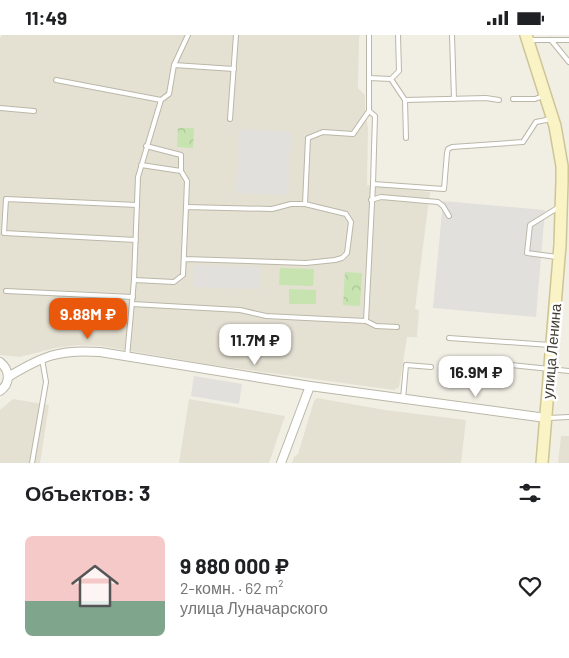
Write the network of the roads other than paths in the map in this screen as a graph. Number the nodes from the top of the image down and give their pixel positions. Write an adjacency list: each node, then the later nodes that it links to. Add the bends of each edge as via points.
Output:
1 (188, 35): 10 (lane)
2 (236, 35): 11 (lane)
3 (369, 35): 12 (lane)
4 (398, 35): 13 (lane, via 399,71)
5 (452, 35): 16 (lane)
6 (526, 37): 7 (lane); 15 (main road, улица Ленина)
7 (551, 40): 8 (lane); 9 (lane)
8 (569, 40)
9 (569, 62)
10 (174, 65): 11 (lane); 19 (lane, via 169,94)
11 (234, 69): 25 (lane)
12 (369, 78): 13 (lane); 23 (lane)
13 (392, 79): 20 (lane)
14 (56, 80): 19 (lane)
15 (546, 96): 18 (lane); 24 (main road, улица Ленина)
16 (454, 99): 17 (lane); 20 (lane)
17 (499, 99)
18 (513, 99)
19 (161, 100): 27 (lane)
20 (404, 100): 26 (lane)
21 (0, 108): 22 (lane)
22 (34, 111)
23 (369, 111): 30 (lane, via 375,116); 32 (lane, via 353,134 323,132 308,138)
24 (553, 118): 30 (lane, via 536,122 523,142 448,149 444,189); 34 (main road, улица Ленина)
25 (230, 119)
26 (406, 138)
27 (146, 147): 28 (lane); 29 (lane, via 181,155)
28 (141, 165): 29 (lane); 33 (lane)
29 (181, 171): 35 (lane, via 187,181)
30 (372, 184): 31 (lane)
31 (371, 200): 36 (lane, via 381,197 438,202); 44 (lane)
32 (305, 204): 35 (lane, via 272,209); 39 (lane, via 346,214 351,221 347,253 342,258 306,263)
33 (137, 205): 37 (lane); 37 (lane, via 6,199 4,233)
34 (566, 206): 38 (main road, улица Ленина); 38 (lane, via 530,225 527,253)
35 (186, 207): 39 (lane)
36 (449, 215)
37 (136, 239): 40 (lane)
38 (559, 257): 47 (main road, улица Ленина)
39 (184, 259): 40 (lane, via 183,275 174,282)
40 (134, 280): 42 (lane)
41 (6, 291): 42 (lane)
42 (132, 297): 43 (lane)
43 (132, 304): 44 (lane); 48 (lane)
44 (366, 321): 45 (lane, via 376,326)
45 (397, 327)
46 (449, 338): 47 (lane)
47 (552, 346): 53 (main road, улица Ленина)
48 (127, 357): 49 (street, via 78,351); 56 (street)
49 (42, 359): 55 (street); 61 (lane, via 46,382)
50 (0, 362): 55 (street)
51 (510, 365): 53 (lane)
52 (431, 367): 58 (lane, via 406,365)
53 (550, 368): 54 (lane); 60 (main road, улица Ленина)
54 (569, 371)
55 (8, 377): 57 (street)
56 (310, 386): 58 (street); 62 (street)
57 (0, 391)
58 (402, 399): 60 (street)
59 (569, 417): 60 (lane)
60 (546, 419): 63 (main road, улица Ленина)
61 (32, 463)
62 (281, 463)
63 (542, 463)

